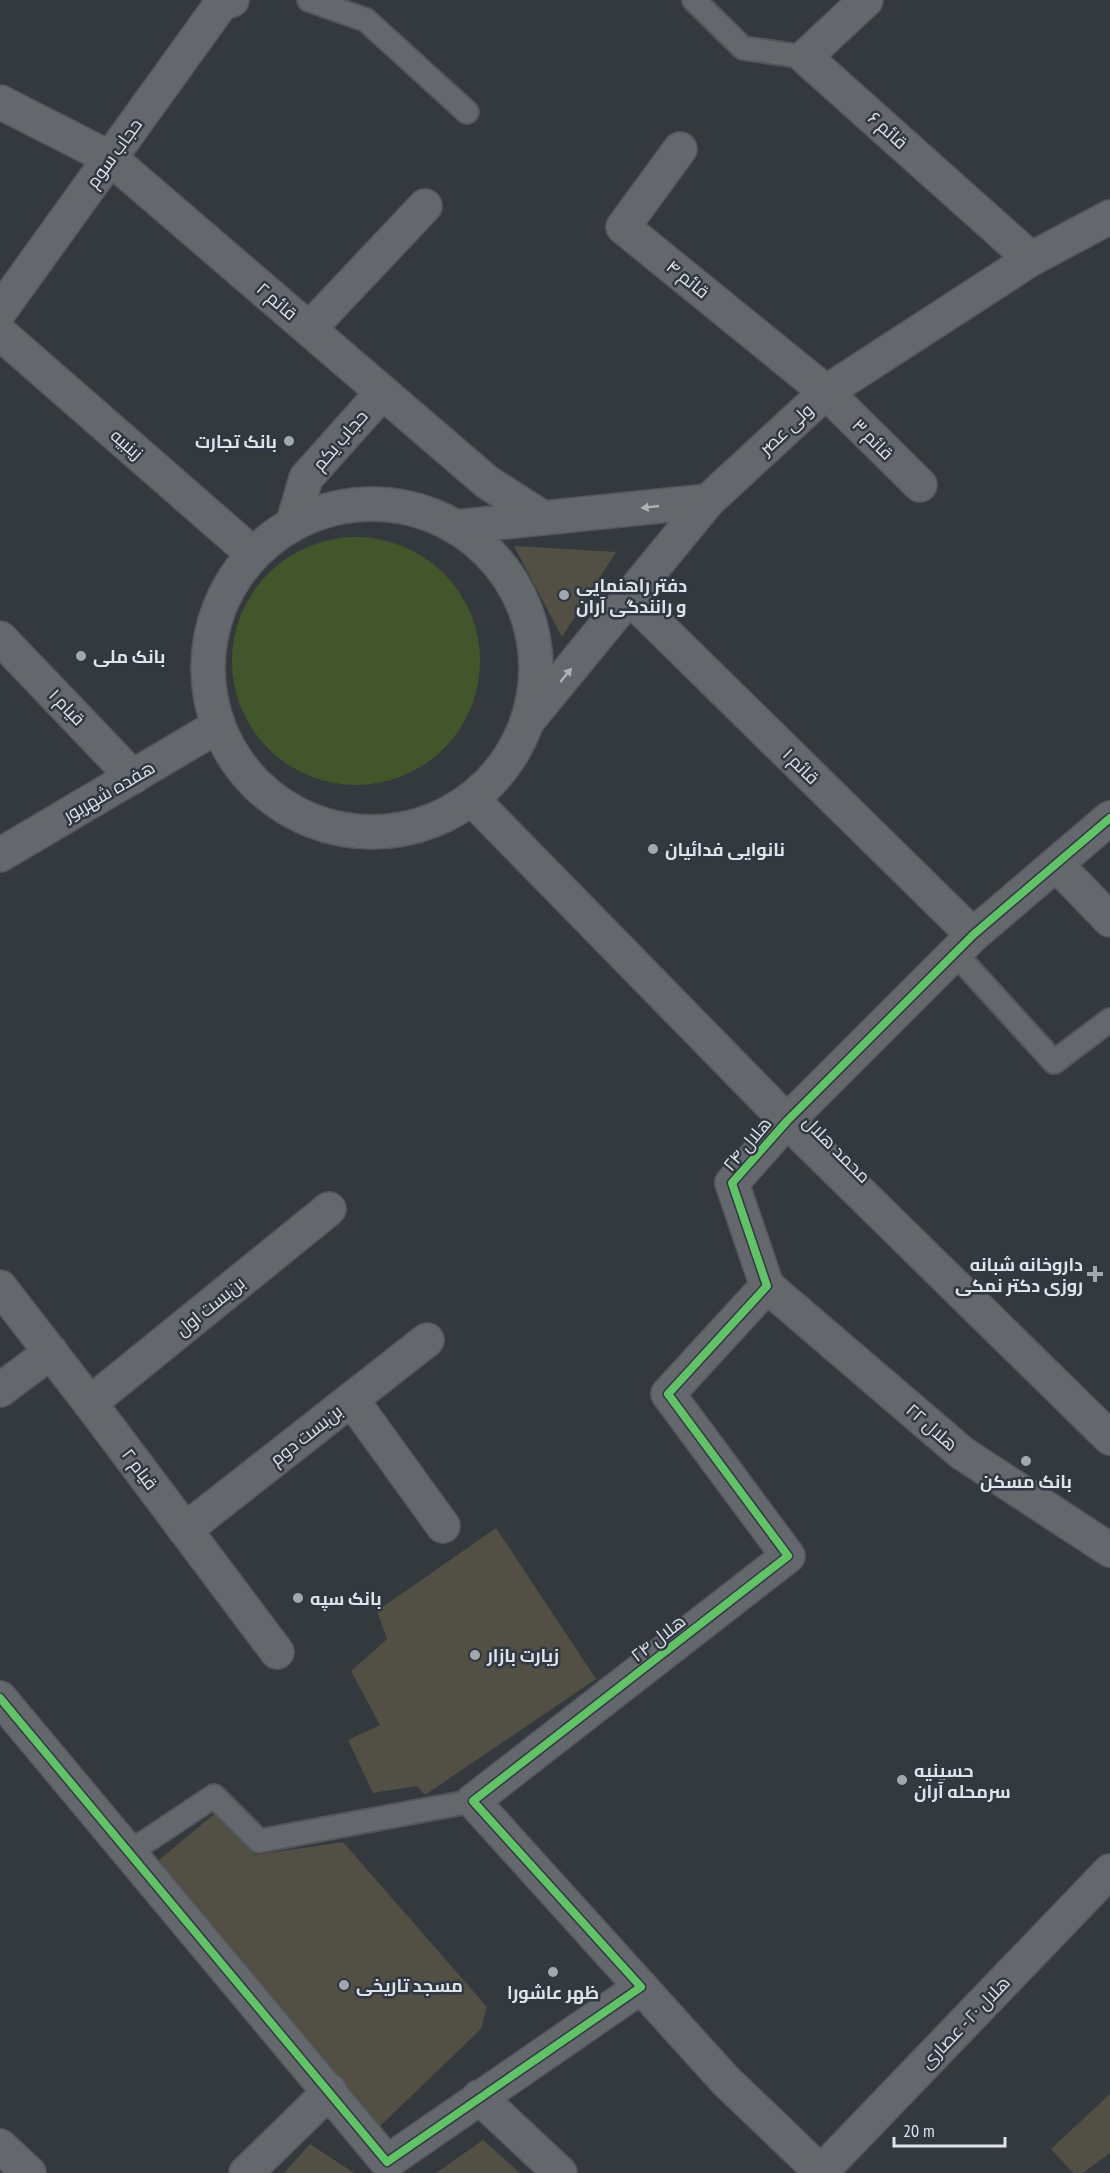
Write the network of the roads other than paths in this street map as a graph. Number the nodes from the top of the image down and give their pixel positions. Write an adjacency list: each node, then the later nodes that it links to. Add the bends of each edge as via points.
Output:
1 (309, 0): 7 (lane, via 366,20)
2 (694, 0): 5 (lane, via 743,48)
3 (866, 0): 5 (street)
4 (223, 1): 9 (street, حجاب سوم)
5 (805, 57): 12 (street, قائم ۶)
6 (0, 102): 9 (street, قائم ۲)
7 (467, 112)
8 (680, 149): 16 (street, قائم ۴, via 623,227)
9 (110, 158): 13 (street, حجاب سوم); 14 (street, قائم ۲)
10 (425, 206): 14 (street)
11 (1110, 217): 12 (street, ولی عصر)
12 (1031, 259): 16 (street, ولی عصر)
13 (0, 311)
14 (309, 329): 17 (street, قائم ۲)
15 (0, 333): 23 (street, زینبیه)
16 (826, 392): 18 (street, قائم ۳); 19 (street, ولی عصر)
17 (382, 393): 20 (street, قائم ۲, via 487,482); 21 (street, حجاب یکم, via 306,478)
18 (920, 485)
19 (708, 501): 20 (street, one-way to 20); 24 (street, ولی عصر)
20 (543, 518): 22 (street)
21 (293, 523): 22 (street, via 339,506 388,503 436,515); 23 (street)
22 (456, 527): 26 (street, via 478,541 511,578 531,623 537,671)
23 (253, 554): 27 (street, via 226,591 211,635 208,681)
24 (629, 597): 26 (street, ولی عصر, one-way to 24); 34 (street, قائم ۱)
25 (0, 638): 28 (street, قیام ۱)
26 (529, 720): 29 (street, via 506,764)
27 (218, 726): 28 (street, هفده شهریور); 29 (street, via 243,770 280,805 326,826 377,833 417,826)
28 (134, 777): 31 (street, هفده شهریور)
29 (472, 800): 36 (street, محمد هلال)
30 (1110, 818): 32 (street)
31 (0, 855)
32 (1056, 864): 33 (street); 34 (street)
33 (1110, 920)
34 (964, 944): 35 (lane, via 1054,1062); 36 (street)
35 (1110, 1020)
36 (787, 1121): 38 (street, هلال ۲۴, via 732,1183); 45 (street, محمد هلال)
37 (329, 1209): 44 (street, بن‌بست اول)
38 (767, 1286): 48 (street, هلال ۲۲, via 962,1453); 51 (street, هلال ۲۴, via 668,1394 788,1556)
39 (0, 1287): 41 (street, قیام ۲)
40 (428, 1340): 43 (street, بن‌بست دوم)
41 (51, 1352): 42 (street); 44 (street, قیام ۲)
42 (0, 1390)
43 (352, 1400): 46 (street); 47 (street, بن‌بست دوم)
44 (90, 1403): 47 (street, قیام ۲)
45 (1110, 1438)
46 (443, 1526)
47 (185, 1530): 49 (street, قیام ۲)
48 (1110, 1550)
49 (277, 1652)
50 (0, 1698): 52 (street)
51 (473, 1801): 52 (lane, via 259,1841 214,1796); 54 (street)
52 (130, 1852): 55 (street)
53 (1110, 1871): 58 (street, هلال ۲۰ - عصاری)
54 (641, 1987): 56 (street); 58 (street, via 725,2080)
55 (330, 2091): 56 (street, via 387,2162); 60 (street)
56 (479, 2097): 61 (street)
57 (0, 2146): 59 (street)
58 (821, 2172)
59 (29, 2173)
60 (246, 2173)
61 (560, 2173)

